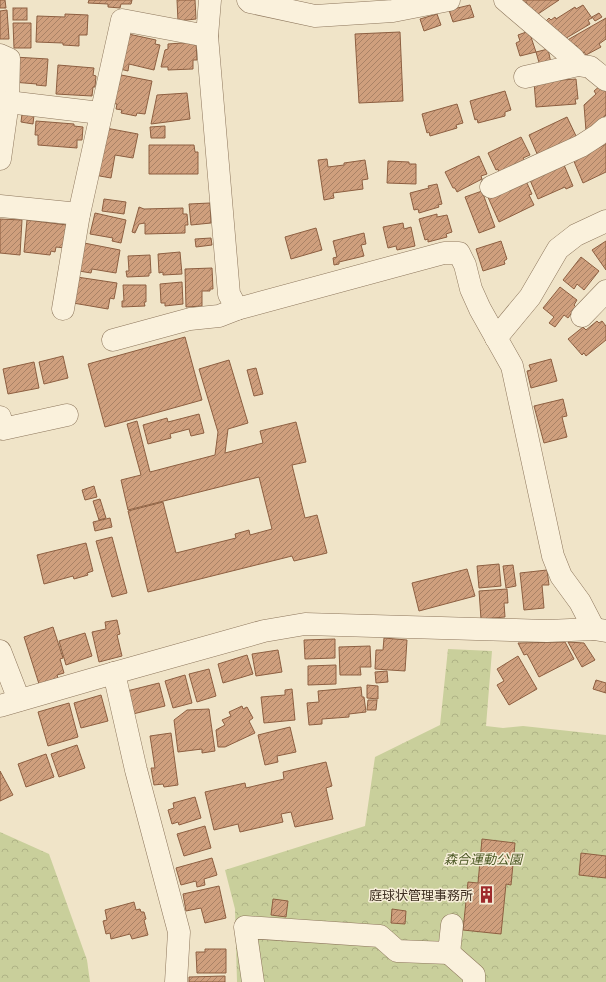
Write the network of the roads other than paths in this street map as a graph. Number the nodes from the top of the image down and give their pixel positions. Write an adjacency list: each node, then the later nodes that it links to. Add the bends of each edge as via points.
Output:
1 (210, 0): 5 (street)
2 (248, 0): 3 (street, via 315,16 393,11)
3 (449, 0)
4 (505, 0): 7 (street, via 573,58)
5 (208, 36): 10 (street, via 122,20); 19 (street, via 229,294)
6 (0, 55): 9 (street, via 10,59)
7 (595, 67): 8 (street)
8 (525, 77)
9 (8, 102): 10 (street); 12 (street)
10 (100, 113): 15 (street)
11 (606, 128): 13 (street, via 581,146)
12 (0, 159)
13 (491, 187)
14 (0, 206): 15 (street)
15 (78, 214): 18 (street)
16 (606, 221): 21 (street, via 576,235 558,249 530,297)
17 (606, 291): 20 (street)
18 (63, 309)
19 (237, 309): 21 (street, via 444,253 459,253 465,265 470,289); 22 (street, via 219,316 190,320)
20 (582, 316)
21 (496, 338): 25 (street, via 512,366 553,556 562,576)
22 (113, 340)
23 (67, 415): 24 (street, via 3,429)
24 (0, 417)
25 (600, 630): 27 (street, via 547,631 305,624 264,631)
26 (0, 651): 28 (street)
27 (114, 673): 28 (street); 31 (street, via 136,770 179,932)
28 (10, 703)
29 (452, 925): 30 (street)
30 (449, 953): 32 (street, via 397,951 380,936 245,927); 33 (street, via 474,975)
31 (176, 982)
32 (253, 982)
33 (474, 982)

